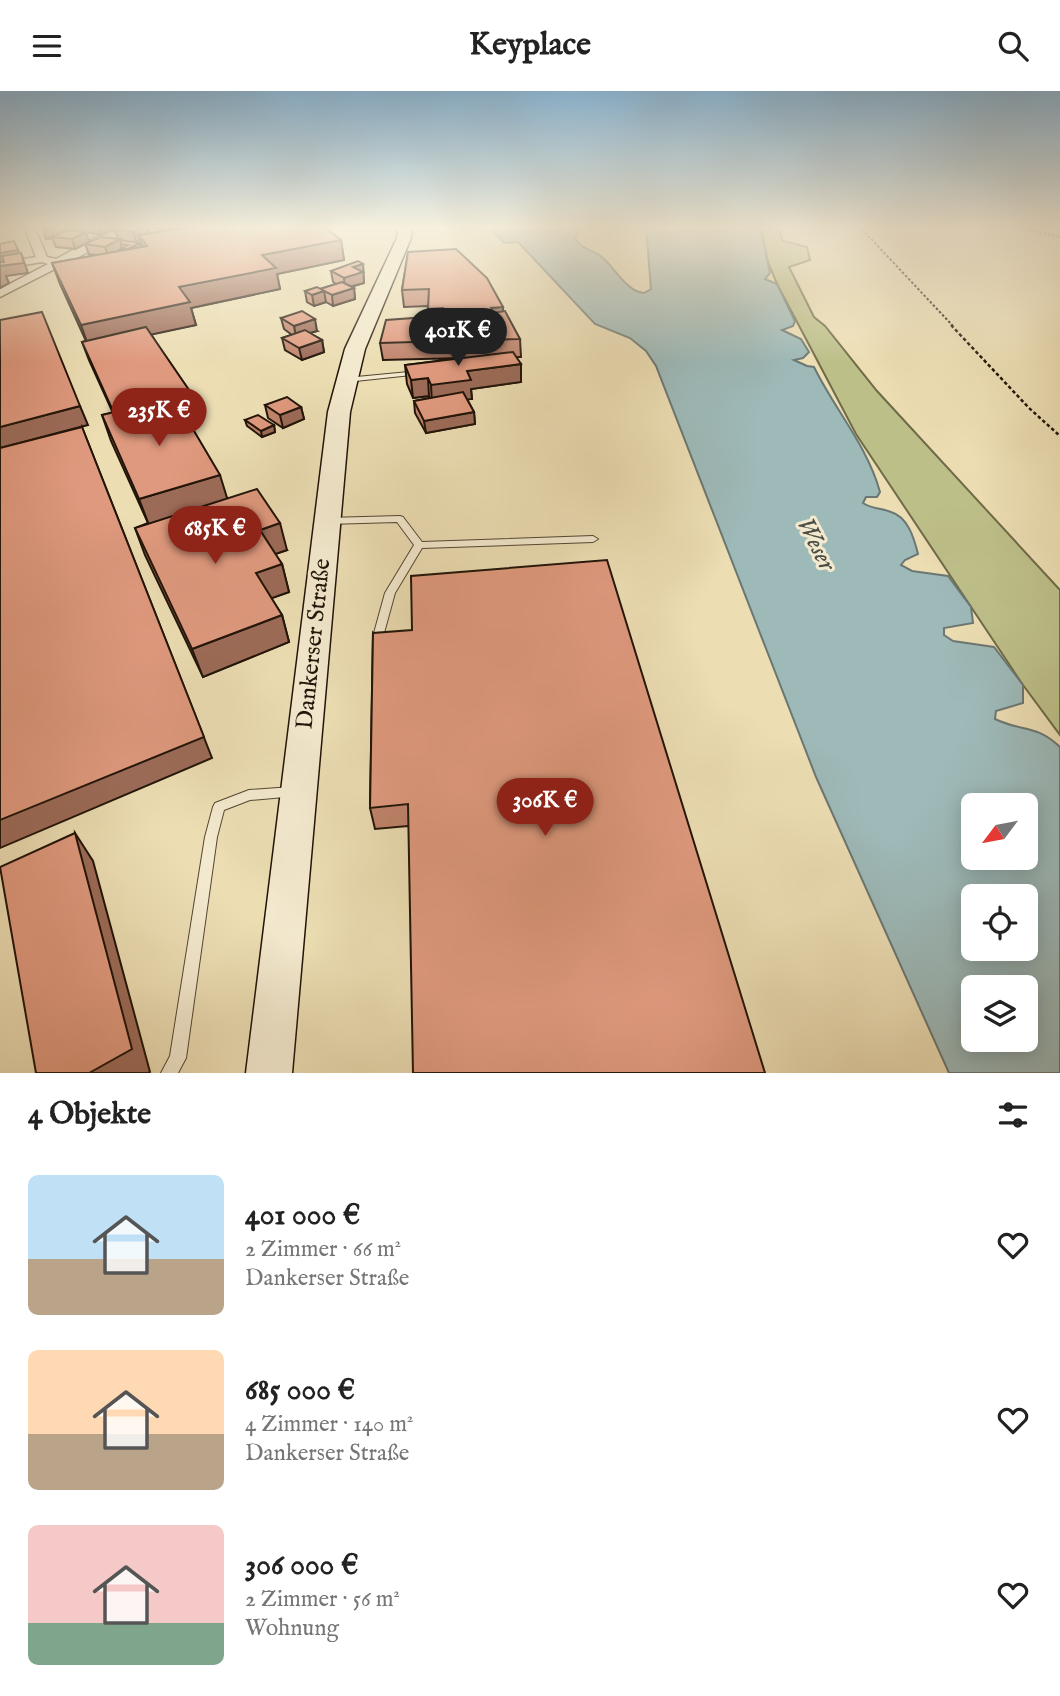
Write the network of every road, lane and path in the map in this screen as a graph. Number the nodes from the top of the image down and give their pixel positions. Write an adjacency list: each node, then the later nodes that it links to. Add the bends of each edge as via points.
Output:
1 (41, 272): 4 (street)
2 (389, 272): 6 (main road, Dankerser Straße)
3 (902, 272): 7 (path)
4 (0, 294)
5 (423, 373): 6 (lane)
6 (346, 380): 8 (main road, Dankerser Straße)
7 (1060, 436)
8 (327, 521): 10 (lane, via 400,519); 12 (main road, Dankerser Straße)
9 (593, 539): 10 (lane)
10 (419, 545): 11 (lane, via 390,593)
11 (379, 632)
12 (299, 791): 13 (lane, via 248,795 219,807 178,1058); 14 (main road, Dankerser Straße)
13 (169, 1073)
14 (269, 1073)

